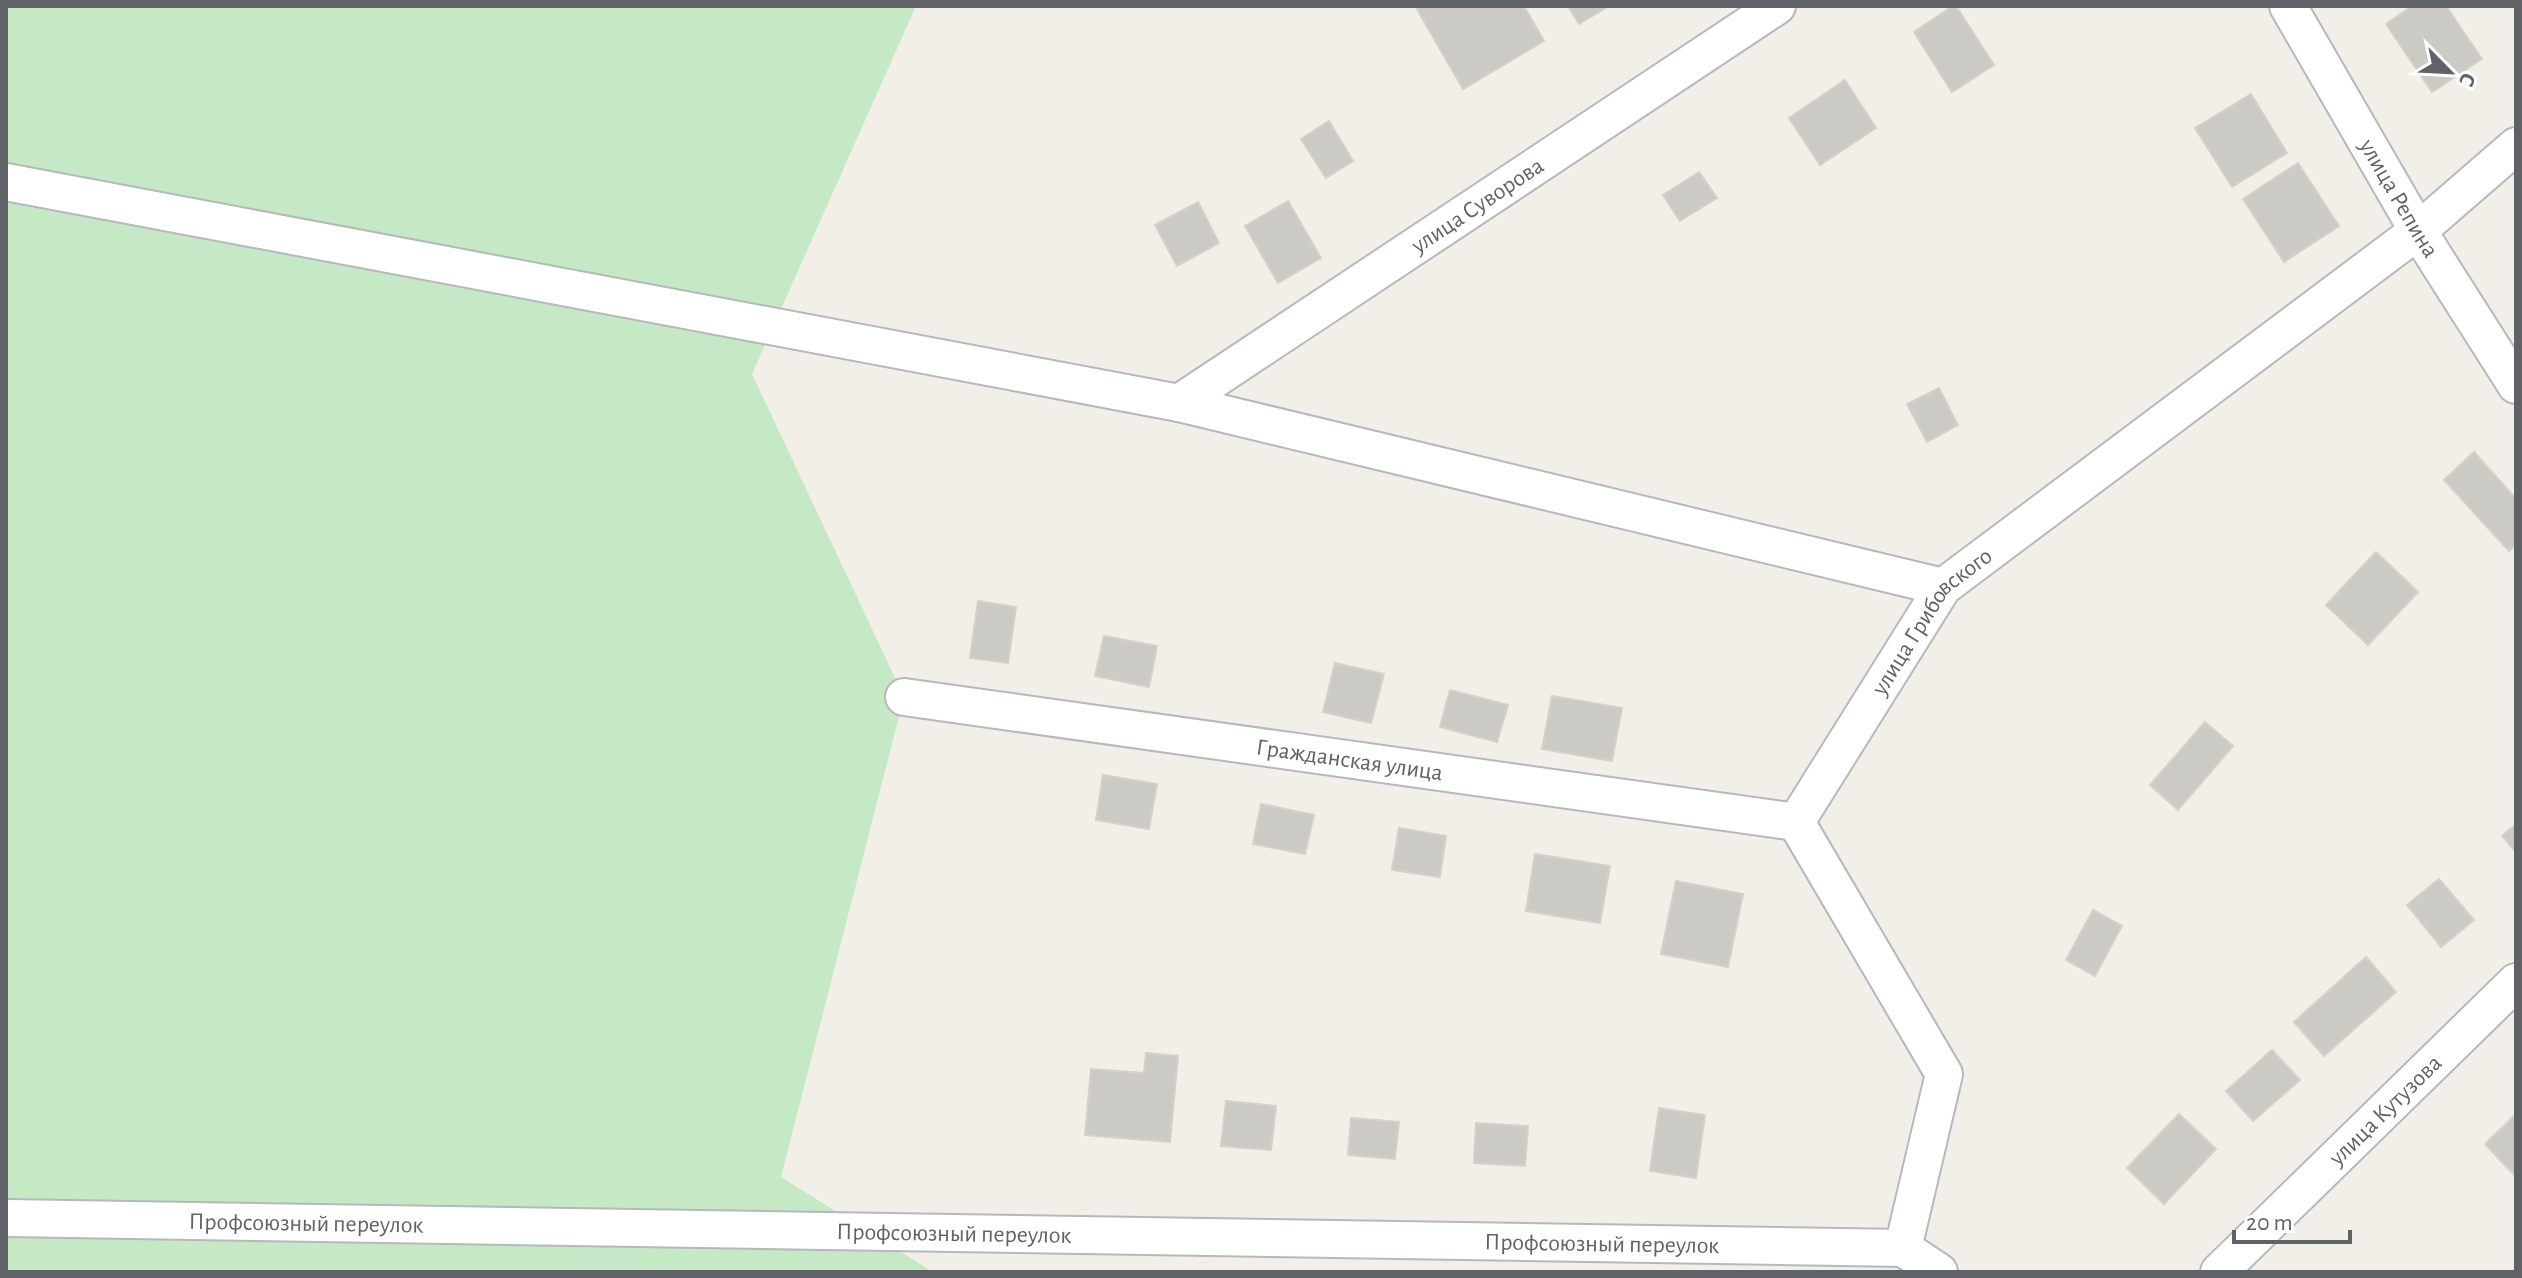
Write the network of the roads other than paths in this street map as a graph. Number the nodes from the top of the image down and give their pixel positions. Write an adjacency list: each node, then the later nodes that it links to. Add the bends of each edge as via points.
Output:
1 (1777, 6): 7 (street, улица Суворова)
2 (2288, 6): 5 (street, улица Репина)
3 (2516, 146): 5 (street, улица Грибовского)
4 (6, 182): 7 (street)
5 (2418, 231): 6 (street, улица Репина); 8 (street, улица Грибовского)
6 (2516, 385)
7 (1179, 403): 8 (street)
8 (1943, 587): 10 (street, улица Грибовского)
9 (904, 697): 10 (street, Гражданская улица)
10 (1796, 822): 13 (street, via 1944,1074)
11 (2516, 982): 15 (street, улица Кутузова)
12 (6, 1218): 13 (street, Профсоюзный переулок)
13 (1903, 1248): 14 (street)
14 (1939, 1272)
15 (2219, 1272)

